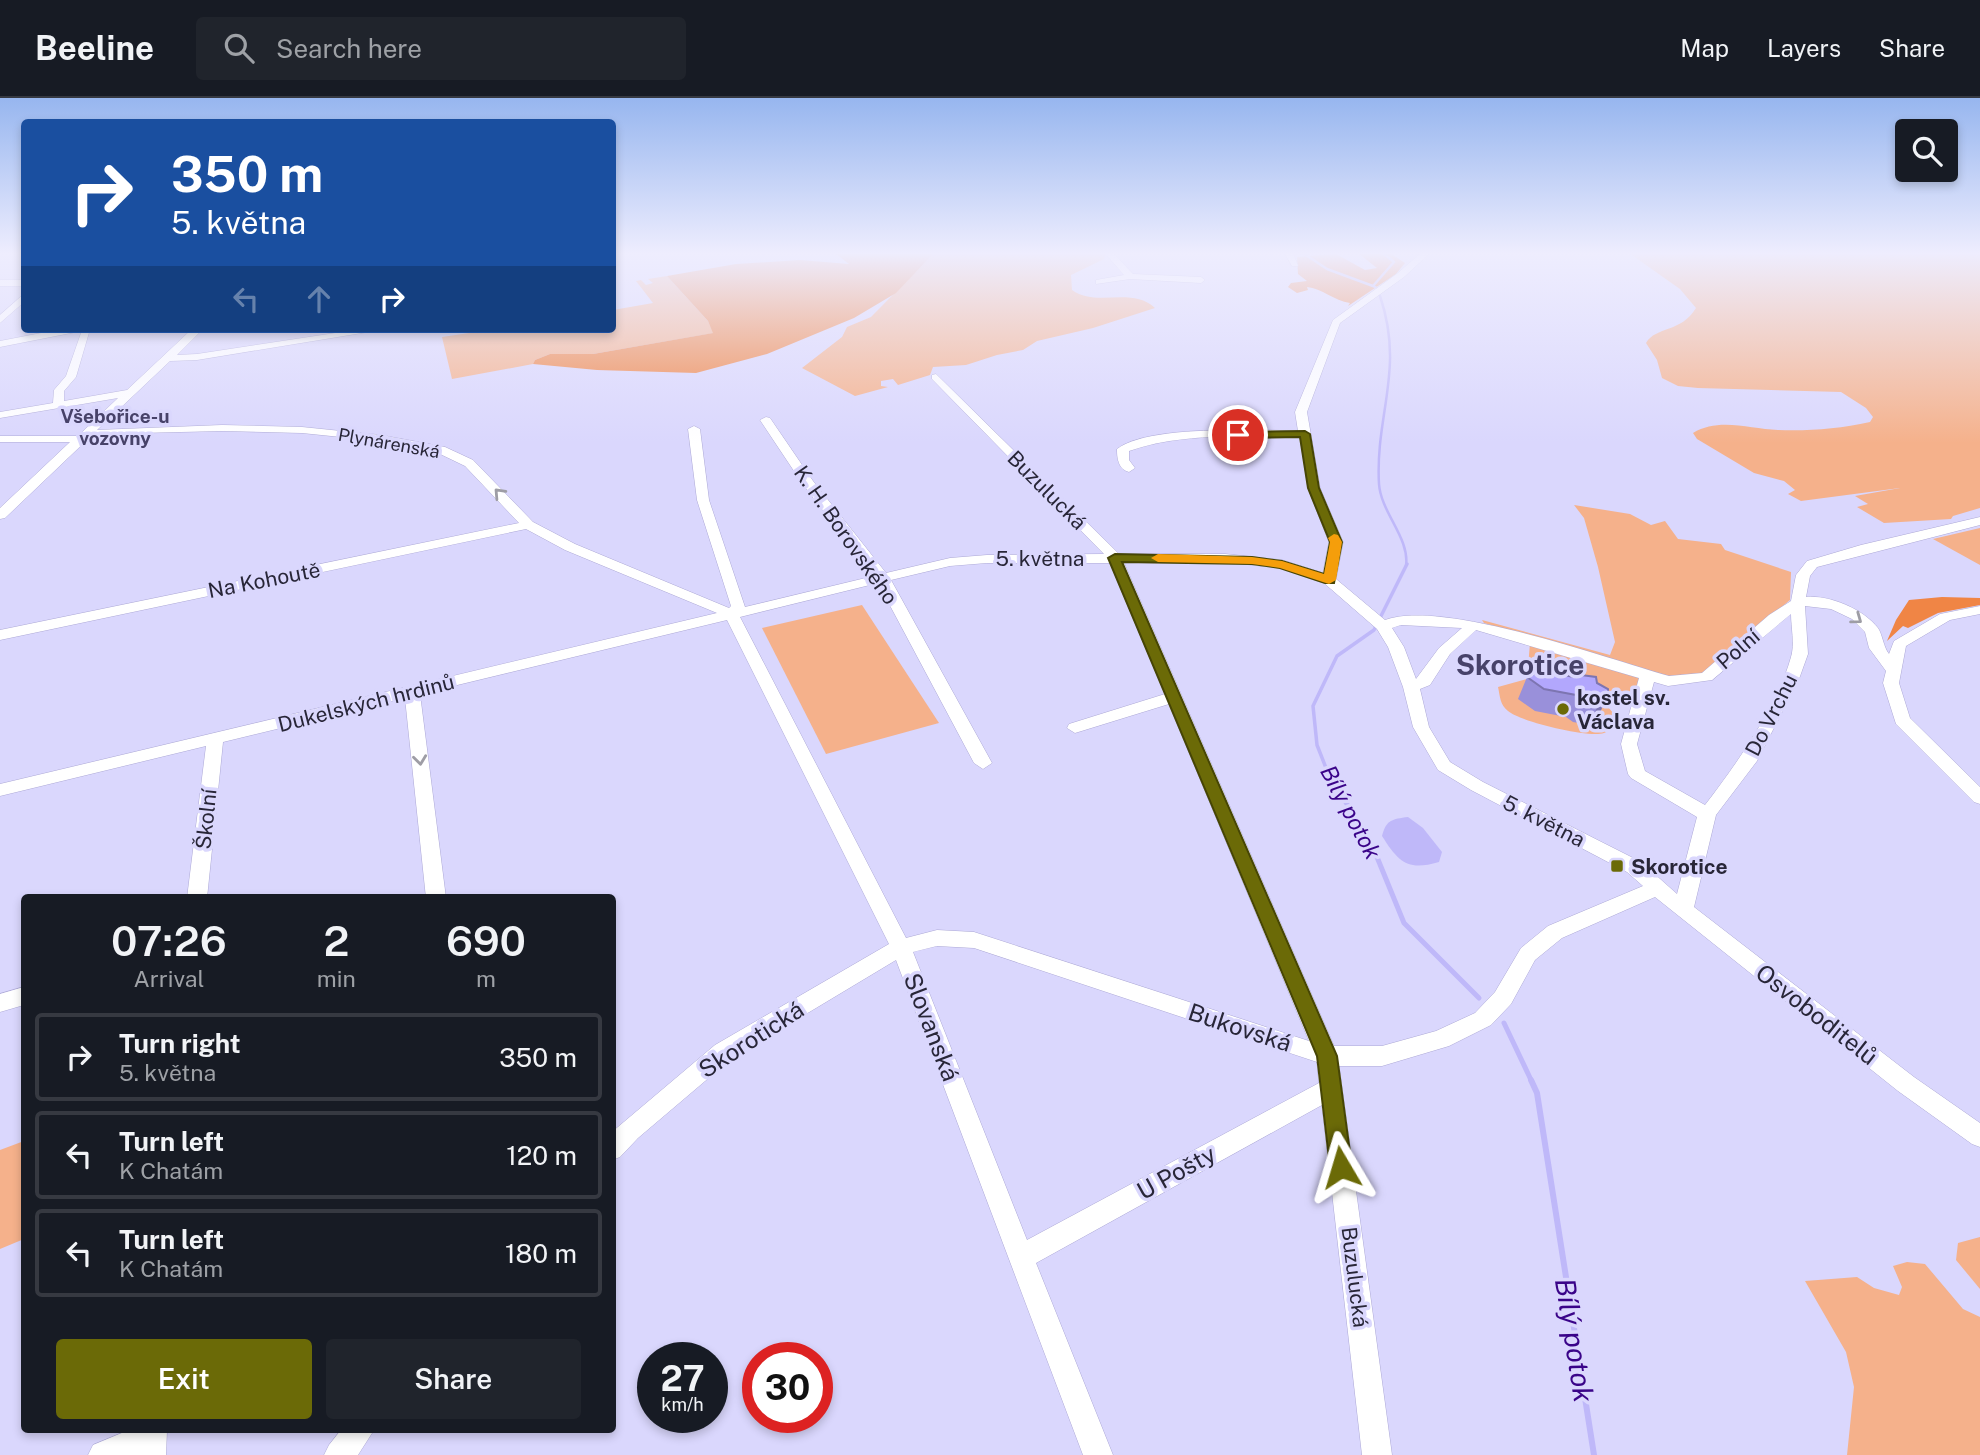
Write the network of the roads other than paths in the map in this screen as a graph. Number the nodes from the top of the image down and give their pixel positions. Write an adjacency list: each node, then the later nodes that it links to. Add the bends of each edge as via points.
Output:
1 (1344, 316): 14 (street, via 1336,322 1301,412)
2 (56, 333): 6 (street)
3 (86, 333): 10 (street, via 71,377 59,390)
4 (194, 333): 7 (street)
5 (355, 333): 7 (street)
6 (0, 344)
7 (166, 358): 9 (street)
8 (936, 377): 21 (street, Buzulucká)
9 (129, 393): 10 (street); 15 (street)
10 (58, 405): 11 (street)
11 (0, 415)
12 (766, 420): 22 (street, K. H. Borovského, via 808,483)
13 (694, 429): 26 (street, via 703,500 738,606)
14 (1305, 434): 17 (street, via 1138,442 1123,449); 23 (street, via 1314,488 1336,542)
15 (82, 437): 16 (street, Plynárenská); 18 (street); 20 (street, Plynárenská, one-way to 15, via 469,463 423,446 334,432 222,428)
16 (0, 439)
17 (1129, 468)
18 (0, 515)
19 (1980, 521): 24 (street, Do Vrchu, via 1812,564 1803,575)
20 (528, 525): 26 (street, Plynárenská); 29 (street, Na Kohoutě)
21 (1115, 558): 22 (street, 5. května, via 969,560); 23 (street, 5. května, via 1252,560 1282,564); 34 (street, Buzulucká)
22 (882, 577): 26 (street, 5. května); 37 (street, K. H. Borovského)
23 (1329, 580): 27 (street, 5. května)
24 (1797, 603): 30 (street, one-way to 30, via 1810,600 1857,616 1872,631 1877,648); 31 (street, Polní, via 1706,677 1668,681); 40 (street, Do Vrchu, via 1800,654 1791,679 1748,761)
25 (1980, 610): 30 (street, via 1945,617 1899,644)
26 (731, 614): 33 (street, Dukelských hrdinů); 45 (street, Slovanská)
27 (1379, 623): 28 (street, Polní); 32 (street, 5. května, via 1396,647)
28 (1471, 624): 31 (street, Polní); 32 (street, via 1468,632 1444,651 1424,682)
29 (0, 635)
30 (1894, 670): 39 (street, via 1891,683 1902,720)
31 (1647, 675): 40 (street, via 1629,744 1637,774)
32 (1411, 687): 41 (street, 5. května, via 1421,727 1444,766 1634,867)
33 (412, 692): 36 (street, Dukelských hrdinů); 43 (street, one-way to 43)
34 (1173, 697): 35 (street); 48 (street, Buzulucká)
35 (1075, 728)
36 (215, 740): 38 (street, Dukelských hrdinů); 42 (street, Školní)
37 (983, 762)
38 (0, 790)
39 (1980, 798)
40 (1707, 814): 44 (street, Do Vrchu)
41 (1657, 888): 44 (street, Osvoboditelů); 48 (street, Bukovská, via 1555,932 1528,954 1503,998 1483,1019 1441,1040 1382,1056)
42 (198, 894)
43 (432, 894)
44 (1683, 909): 50 (street, Osvoboditelů, via 1906,1084)
45 (901, 947): 48 (street, Bukovská, via 937,938 974,940); 51 (street, Skorotická, via 723,1052); 52 (street, Slovanská)
46 (21, 997): 47 (street)
47 (0, 1003)
48 (1327, 1056): 49 (street, Buzulucká)
49 (1331, 1088): 52 (street, U Pošty); 58 (street, Buzulucká)
50 (1980, 1136)
51 (616, 1145)
52 (1021, 1256): 57 (street, Slovanská)
53 (357, 1433): 56 (street)
54 (152, 1440): 55 (street)
55 (103, 1455)
56 (339, 1455)
57 (1098, 1455)
58 (1377, 1455)

